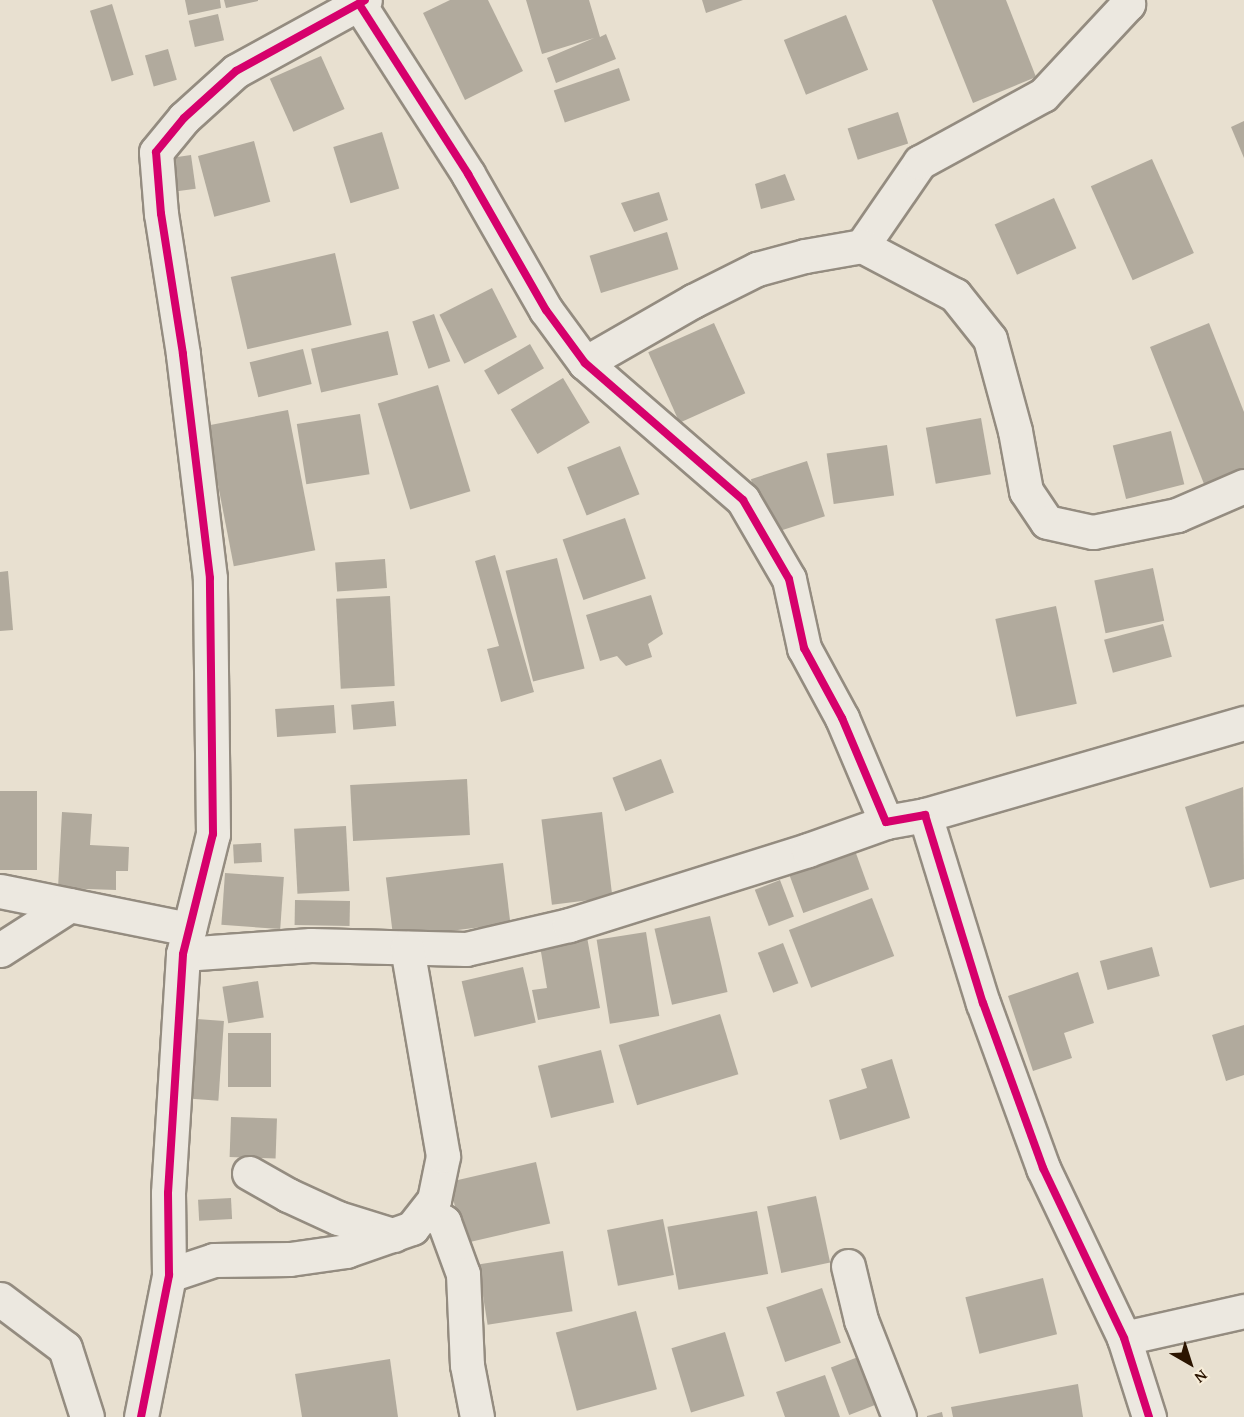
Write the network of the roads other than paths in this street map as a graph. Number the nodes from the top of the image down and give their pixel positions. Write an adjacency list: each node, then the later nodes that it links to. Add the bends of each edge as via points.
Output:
1 (1127, 0): 3 (street, via 1128,4 1043,95 920,162)
2 (362, 2): 4 (street, via 546,310); 11 (street, via 236,71 184,118 156,152 210,578 213,834)
3 (862, 246): 4 (street, via 757,269); 5 (street, via 956,295 990,339 1015,431 1026,492 1047,522 1093,532 1177,515)
4 (585, 363): 8 (street, via 743,500 789,579 804,648 842,718)
5 (1244, 486)
6 (1244, 723): 7 (street)
7 (925, 815): 8 (street); 21 (street, via 983,1003 1043,1168)
8 (886, 822): 12 (street, via 569,925 466,949)
9 (0, 891): 10 (street)
10 (70, 905): 11 (street); 13 (street)
11 (186, 941): 12 (street); 18 (street, via 168,1193)
12 (407, 948): 15 (street, via 443,1156 434,1200)
13 (0, 950)
14 (249, 1173): 16 (street, via 338,1218)
15 (426, 1211): 16 (street, via 412,1228); 24 (street, via 444,1222 463,1274 467,1365)
16 (393, 1235): 18 (street, via 346,1251 290,1259 214,1260)
17 (848, 1266): 25 (street, via 861,1320)
18 (169, 1275): 23 (street)
19 (0, 1299): 22 (street, via 65,1348)
20 (1244, 1311): 21 (street)
21 (1124, 1338): 26 (street)
22 (87, 1417)
23 (141, 1417)
24 (477, 1417)
25 (899, 1417)
26 (1149, 1417)

